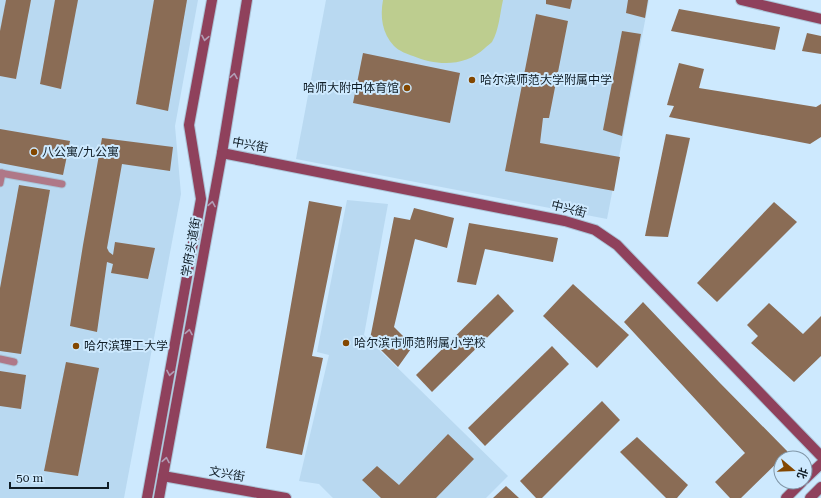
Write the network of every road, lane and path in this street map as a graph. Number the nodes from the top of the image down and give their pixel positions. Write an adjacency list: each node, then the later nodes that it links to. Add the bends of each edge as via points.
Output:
1 (212, 0): 17 (main road, 学府头道街, one-way to 17, via 189,125 200,199)
2 (247, 0): 5 (main road, 学府头道街, one-way to 2)
3 (741, 0): 4 (main road)
4 (821, 19)
5 (222, 153): 11 (main road, 中兴街, via 565,221 595,230 617,245); 14 (main road, 学府头道街, one-way to 5)
6 (1, 173): 7 (lane); 8 (lane)
7 (0, 183)
8 (62, 184)
9 (0, 359): 10 (lane)
10 (14, 362)
11 (821, 456)
12 (821, 464): 13 (main road)
13 (813, 472)
14 (163, 476): 18 (main road, 学府头道街); 19 (main road, 文兴街)
15 (821, 487): 21 (main road)
16 (794, 490): 20 (main road)
17 (147, 498)
18 (159, 498)
19 (286, 498)
20 (786, 498)
21 (810, 498)

